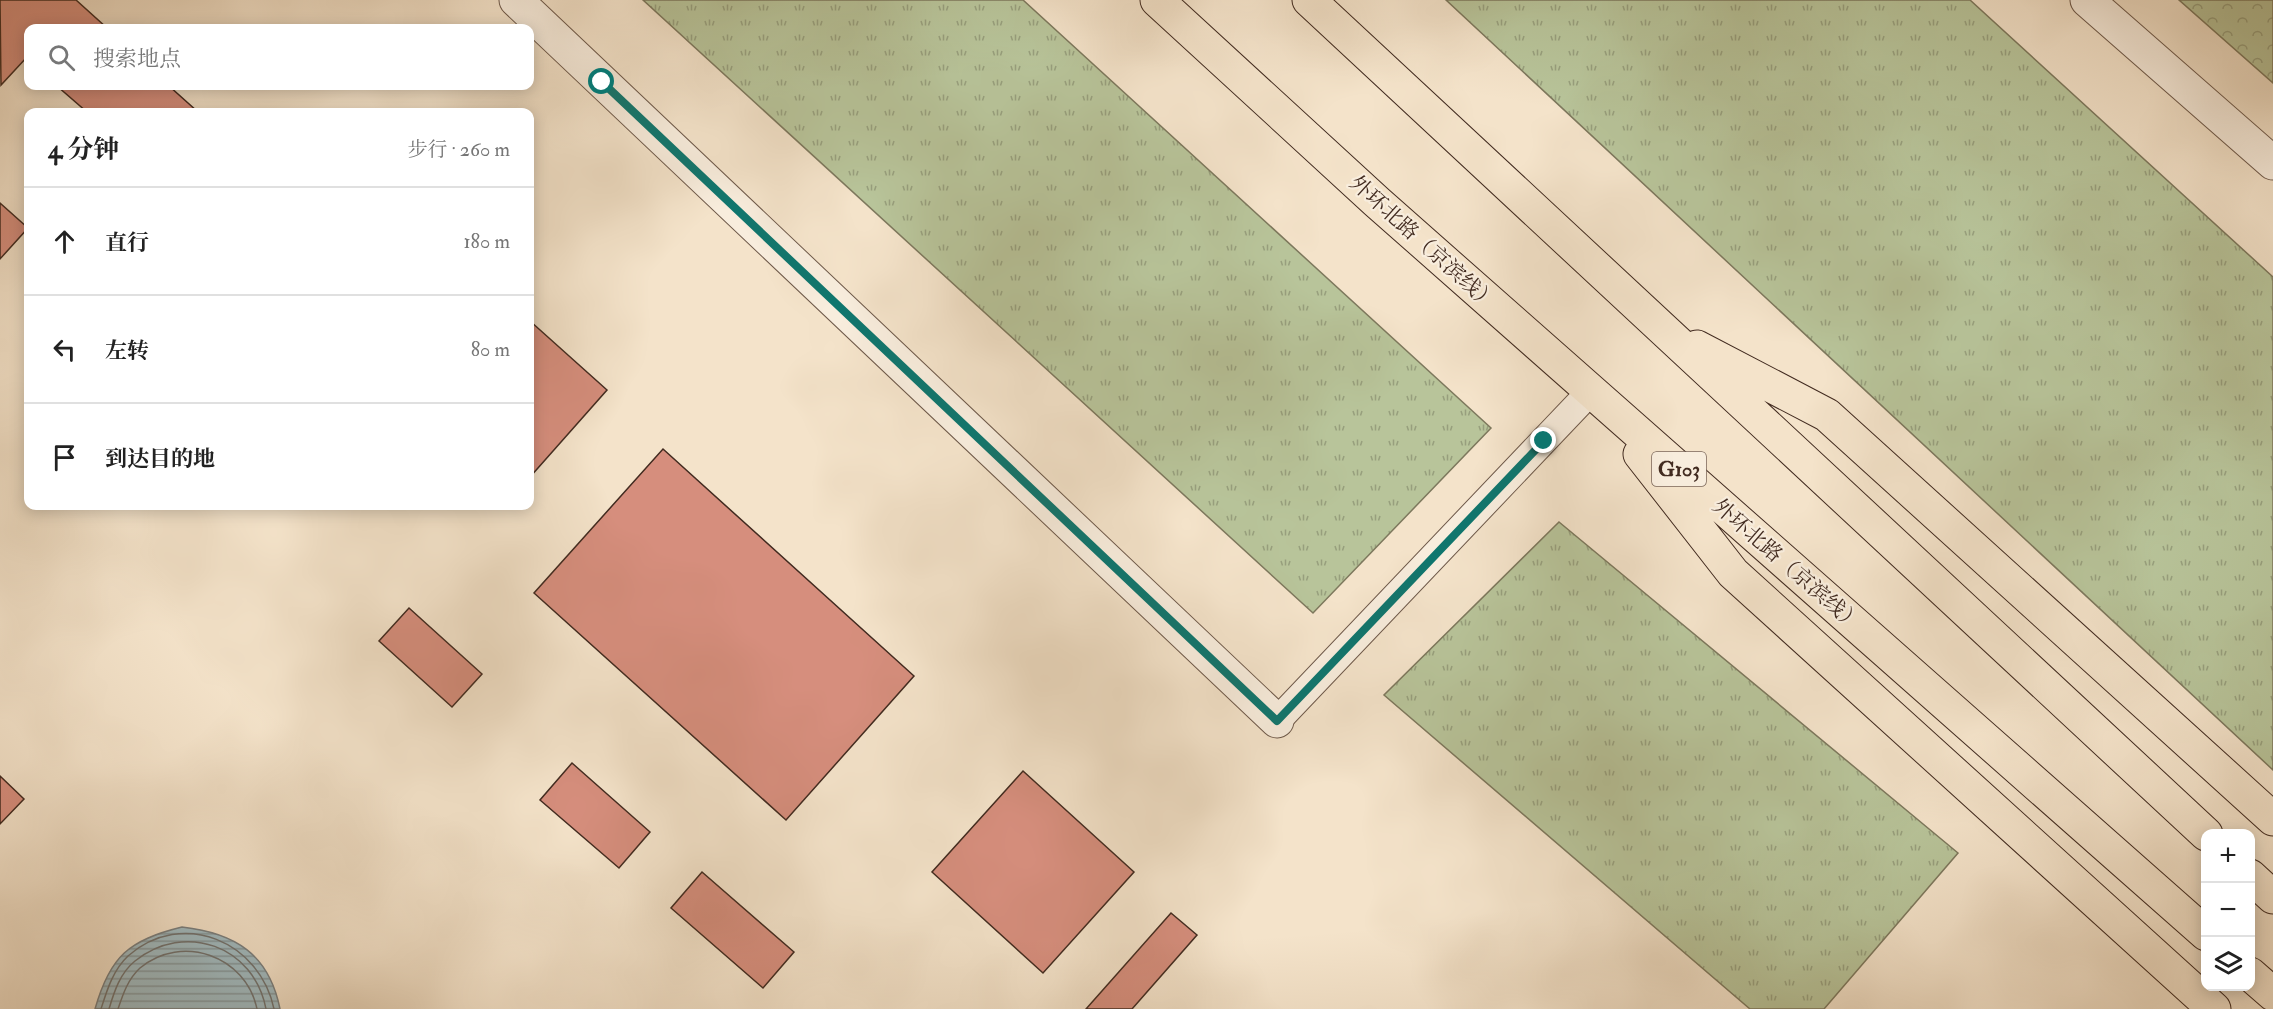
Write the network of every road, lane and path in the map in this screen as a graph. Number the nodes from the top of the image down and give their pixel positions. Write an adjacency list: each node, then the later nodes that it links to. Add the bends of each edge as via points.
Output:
1 (516, 0): 8 (street)
2 (1157, 0): 7 (highway, 外环北路（京滨线） / G103)
3 (1309, 0): 6 (highway)
4 (2087, 0): 5 (street)
5 (2273, 163)
6 (1658, 327): 9 (highway, via 1827,415); 10 (highway)
7 (1591, 391): 8 (street); 13 (highway, 外环北路（京滨线） / G103); 16 (highway, via 1733,573)
8 (1277, 721)
9 (2273, 819)
10 (2201, 830)
11 (2255, 881): 12 (highway)
12 (2273, 897)
13 (2201, 930)
14 (2255, 978): 15 (highway)
15 (2273, 994)
16 (2214, 1009)

